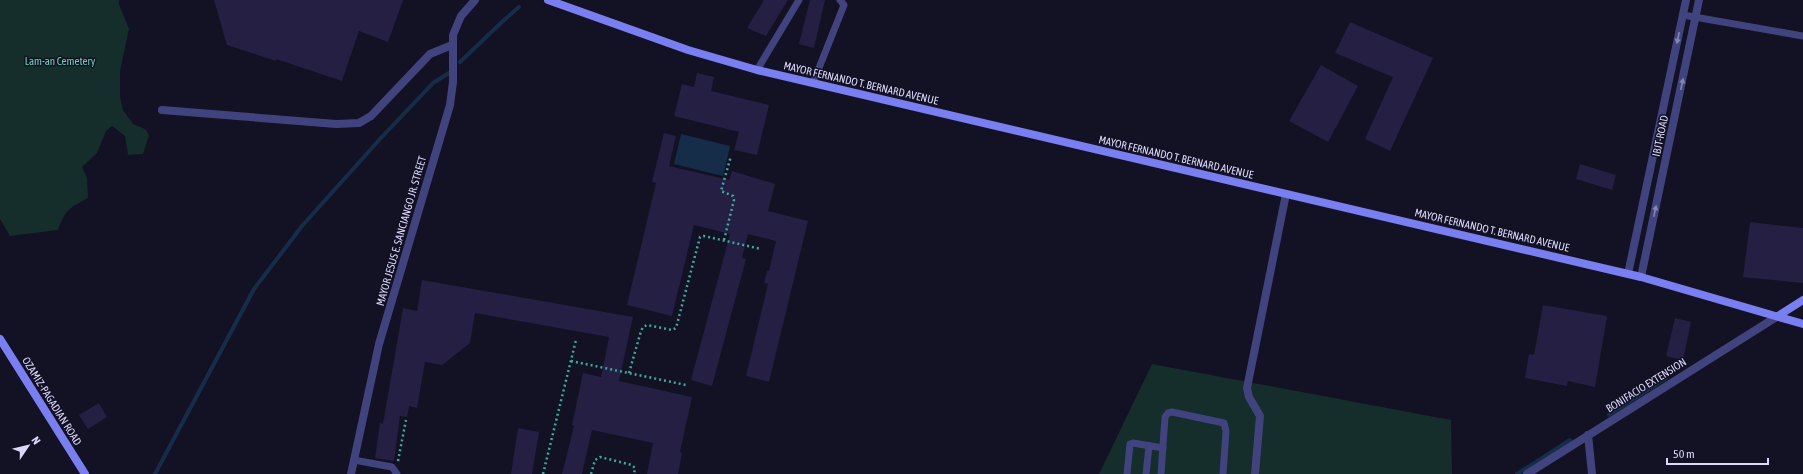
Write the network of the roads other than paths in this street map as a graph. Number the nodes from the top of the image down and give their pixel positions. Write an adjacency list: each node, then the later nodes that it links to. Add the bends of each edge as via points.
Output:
1 (475, 0): 10 (street, MAYOR JESUS E. SANCIANGO JR. STREET, via 456,25)
2 (548, 0): 11 (main road, MAYOR FERNANDO T. BERNARD AVENUE, via 688,50)
3 (799, 0): 11 (lane)
4 (840, 0): 12 (lane, via 844,5)
5 (1686, 0): 7 (street, IBJT-ROAD)
6 (1699, 0): 8 (street, IBJT-ROAD)
7 (1683, 14): 8 (lane); 15 (street, IBJT-ROAD, one-way to 15)
8 (1695, 17): 9 (lane); 16 (street, IBJT-ROAD, one-way to 8)
9 (1803, 36)
10 (452, 45): 13 (street, via 430,54 371,116 359,123 336,124); 26 (street, MAYOR JESUS E. SANCIANGO JR. STREET, via 454,82 450,105 379,344)
11 (757, 70): 12 (main road, MAYOR FERNANDO T. BERNARD AVENUE)
12 (813, 83): 14 (main road, MAYOR FERNANDO T. BERNARD AVENUE)
13 (162, 110)
14 (1286, 194): 17 (main road, MAYOR FERNANDO T. BERNARD AVENUE); 34 (street, via 1247,388 1248,397 1260,416)
15 (1639, 223): 16 (street); 17 (street, IBJT-ROAD)
16 (1652, 226): 18 (street, IBJT-ROAD)
17 (1628, 274): 18 (main road, MAYOR FERNANDO T. BERNARD AVENUE)
18 (1642, 277): 20 (main road, MAYOR FERNANDO T. BERNARD AVENUE)
19 (1803, 300): 20 (main road)
20 (1778, 316): 21 (main road, MAYOR FERNANDO T. BERNARD AVENUE); 23 (street, BONIFACIO EXTENSION)
21 (1803, 324)
22 (0, 340): 28 (main road, OZAMIZ-PAGADIAN ROAD)
23 (1588, 434): 35 (street, BONIFACIO EXTENSION); 36 (street)
24 (1149, 446): 25 (lane); 30 (lane, via 1130,444); 31 (lane)
25 (1163, 448): 32 (lane); 33 (lane, via 1165,417 1168,413 1222,422 1226,431)
26 (354, 460): 27 (lane, via 391,467); 29 (street, MAYOR JESUS E. SANCIANGO JR. STREET)
27 (396, 472)
28 (85, 474)
29 (351, 474)
30 (1127, 474)
31 (1146, 474)
32 (1161, 474)
33 (1223, 474)
34 (1255, 474)
35 (1527, 474)
36 (1592, 474)

